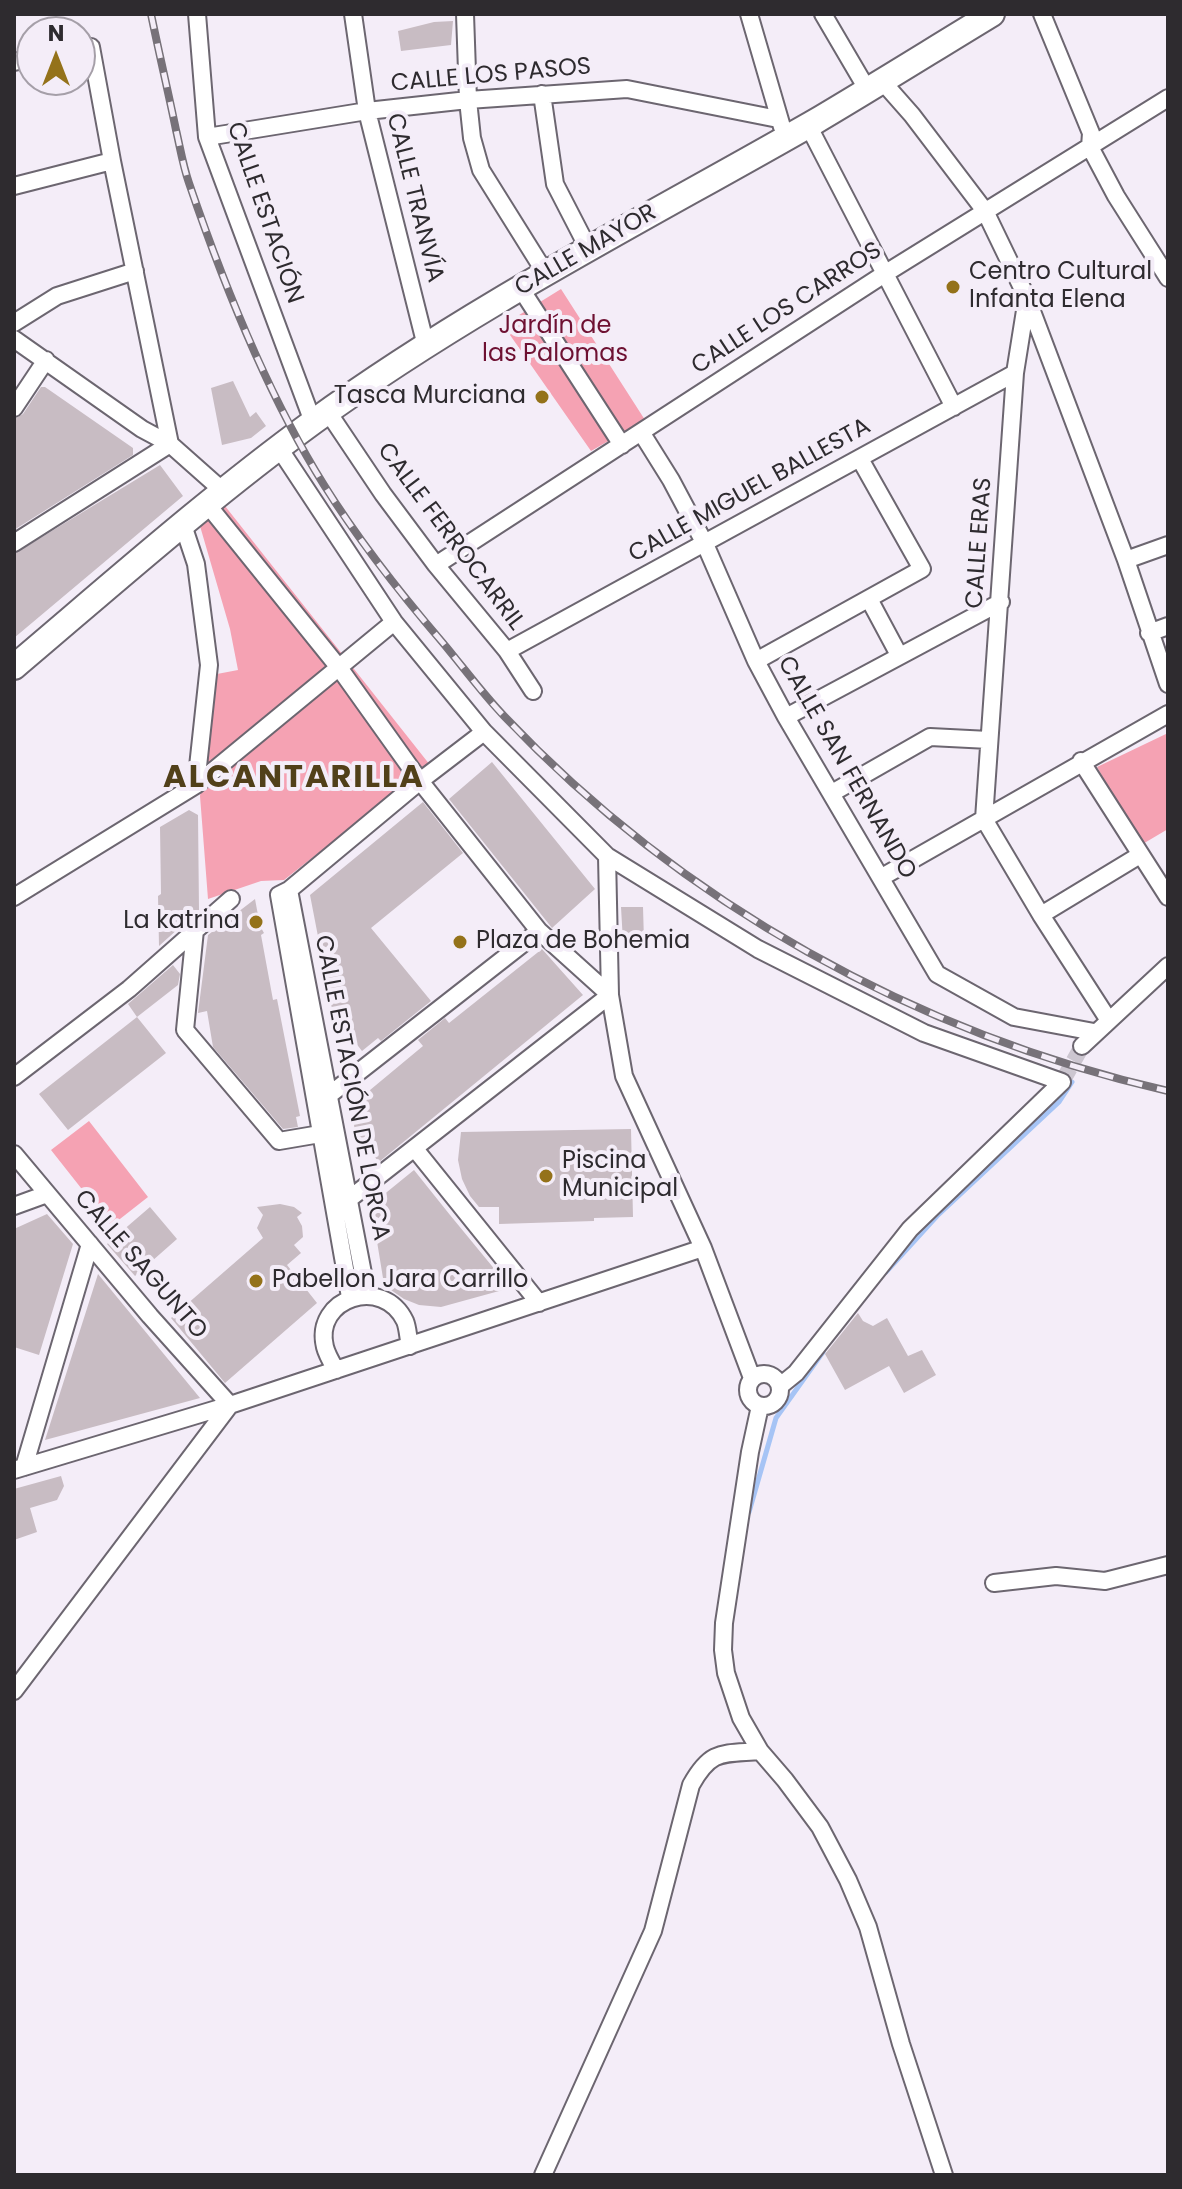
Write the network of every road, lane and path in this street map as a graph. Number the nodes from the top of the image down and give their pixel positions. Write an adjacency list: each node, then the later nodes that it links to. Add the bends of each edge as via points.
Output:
1 (197, 14): 16 (street, CALLE ESTACIÓN)
2 (353, 14): 13 (street, CALLE TRANVÍA)
3 (465, 14): 12 (street)
4 (749, 14): 15 (street)
5 (823, 14): 9 (street)
6 (992, 14): 9 (main road, CALLE MAYOR)
7 (1042, 14): 17 (street, via 1091,133)
8 (96, 74): 18 (street)
9 (874, 85): 14 (main road, CALLE MAYOR); 20 (street, via 912,115)
10 (542, 94): 12 (street, CALLE LOS PASOS); 15 (street, CALLE LOS PASOS, via 627,89); 21 (street, via 555,184)
11 (1168, 98): 17 (street, CALLE LOS CARROS)
12 (468, 100): 13 (street, CALLE LOS PASOS); 24 (street, via 481,170)
13 (367, 111): 16 (street, CALLE LOS PASOS); 30 (street, CALLE TRANVÍA)
14 (808, 125): 15 (main road, CALLE MAYOR); 23 (street)
15 (782, 128): 21 (main road, CALLE MAYOR)
16 (207, 137): 35 (street, CALLE ESTACIÓN)
17 (1090, 147): 20 (street, CALLE LOS CARROS); 25 (street)
18 (112, 161): 19 (street); 22 (street)
19 (14, 186)
20 (985, 211): 23 (street, CALLE LOS CARROS); 27 (street)
21 (588, 248): 24 (main road, CALLE MAYOR)
22 (135, 271): 28 (street, via 57,296); 37 (street)
23 (886, 273): 33 (street); 36 (street, CALLE LOS CARROS)
24 (546, 274): 26 (main road, CALLE MAYOR)
25 (1168, 278)
26 (521, 289): 30 (main road, CALLE MAYOR); 38 (street)
27 (1027, 298): 32 (street, CALLE ERAS); 46 (street)
28 (14, 323)
29 (14, 339): 31 (street)
30 (426, 346): 35 (main road, CALLE MAYOR)
31 (46, 360): 34 (street); 37 (street)
32 (1015, 373): 33 (street, CALLE MIGUEL BALLESTA); 49 (street, CALLE ERAS)
33 (954, 407): 40 (street, CALLE MIGUEL BALLESTA)
34 (14, 408)
35 (321, 417): 39 (main road, CALLE MAYOR); 47 (street, CALLE FERROCARRIL)
36 (641, 432): 38 (street, CALLE LOS CARROS); 44 (street, CALLE SAN FERNANDO)
37 (170, 444): 41 (street); 43 (street)
38 (622, 445): 47 (street, CALLE LOS CARROS)
39 (279, 448): 41 (main road, CALLE MAYOR); 50 (street)
40 (860, 459): 44 (street, CALLE MIGUEL BALLESTA); 48 (street, via 922,569)
41 (215, 498): 42 (main road, CALLE MAYOR); 57 (street)
42 (183, 525): 56 (main road, CALLE MAYOR); 66 (street, via 196,564 209,665)
43 (14, 543)
44 (705, 544): 53 (street, CALLE MIGUEL BALLESTA); 55 (street, CALLE SAN FERNANDO)
45 (1168, 545): 46 (street)
46 (1126, 560): 52 (street)
47 (436, 565): 53 (street, CALLE FERROCARRIL)
48 (869, 599): 54 (street); 55 (street)
49 (1001, 602): 54 (street); 63 (street, CALLE ERAS)
50 (394, 622): 57 (street); 62 (street)
51 (1168, 626): 52 (street)
52 (1149, 633): 58 (street)
53 (507, 651): 59 (street, CALLE FERROCARRIL)
54 (899, 655): 61 (street)
55 (756, 661): 61 (street, CALLE SAN FERNANDO)
56 (14, 667)
57 (340, 669): 65 (street); 66 (street)
58 (1168, 684)
59 (533, 691)
60 (1168, 714): 64 (street)
61 (786, 717): 67 (street, CALLE SAN FERNANDO)
62 (484, 732): 65 (street); 70 (street)
63 (989, 740): 67 (street, via 930,737); 68 (street, CALLE ERAS)
64 (1081, 761): 68 (street); 69 (street)
65 (420, 781): 72 (street); 78 (street)
66 (196, 785): 73 (street)
67 (832, 793): 71 (street, CALLE SAN FERNANDO)
68 (984, 819): 71 (street); 76 (street)
69 (1140, 855): 74 (street); 76 (street)
70 (607, 856): 80 (street); 99 (street, via 758,949 924,1033 1062,1082 910,1229 796,1373)
71 (882, 877): 82 (street, CALLE SAN FERNANDO, via 937,974 1014,1017)
72 (284, 893): 85 (street, CALLE ESTACIÓN DE LORCA); 86 (street, CALLE ESTACIÓN DE LORCA)
73 (14, 897)
74 (1168, 897)
75 (231, 899): 77 (street)
76 (1041, 915): 81 (street)
77 (195, 930): 84 (street, via 129,989); 86 (street, via 185,1030 279,1141)
78 (539, 931): 80 (street); 85 (street)
79 (1168, 966): 81 (street)
80 (610, 995): 87 (street); 93 (street, via 624,1076)
81 (1108, 1019): 82 (street)
82 (1094, 1032): 83 (street)
83 (1082, 1046)
84 (14, 1077)
85 (328, 1096): 90 (street, CALLE ESTACIÓN DE LORCA)
86 (320, 1134): 94 (street, CALLE ESTACIÓN DE LORCA)
87 (415, 1149): 90 (street); 95 (street)
88 (14, 1154): 89 (street, CALLE SAGUNTO)
89 (47, 1194): 91 (street); 92 (street, CALLE SAGUNTO)
90 (348, 1200): 94 (street, CALLE ESTACIÓN DE LORCA)
91 (14, 1206)
92 (90, 1244): 100 (street, CALLE SAGUNTO); 102 (street)
93 (703, 1248): 95 (street); 98 (street)
94 (358, 1296): 96 (street, via 389,1301 405,1321); 97 (street, via 333,1309 323,1331 325,1350)
95 (539, 1303): 96 (street)
96 (410, 1346): 97 (street)
97 (336, 1370): 100 (street)
98 (752, 1378): 99 (street, via 769,1374); 101 (street, via 748,1394)
99 (780, 1386): 101 (street, via 778,1399)
100 (230, 1405): 102 (street); 105 (street)
101 (760, 1406): 106 (street, via 723,1650 734,1700)
102 (19, 1468)
103 (1168, 1565): 104 (street, via 1105,1581 1056,1576)
104 (994, 1583)
105 (14, 1691)
106 (760, 1751): 107 (street, via 717,1755 702,1764 691,1785 653,1931); 108 (street, via 820,1827 848,1880 868,1927)
107 (543, 2175)
108 (944, 2175)

